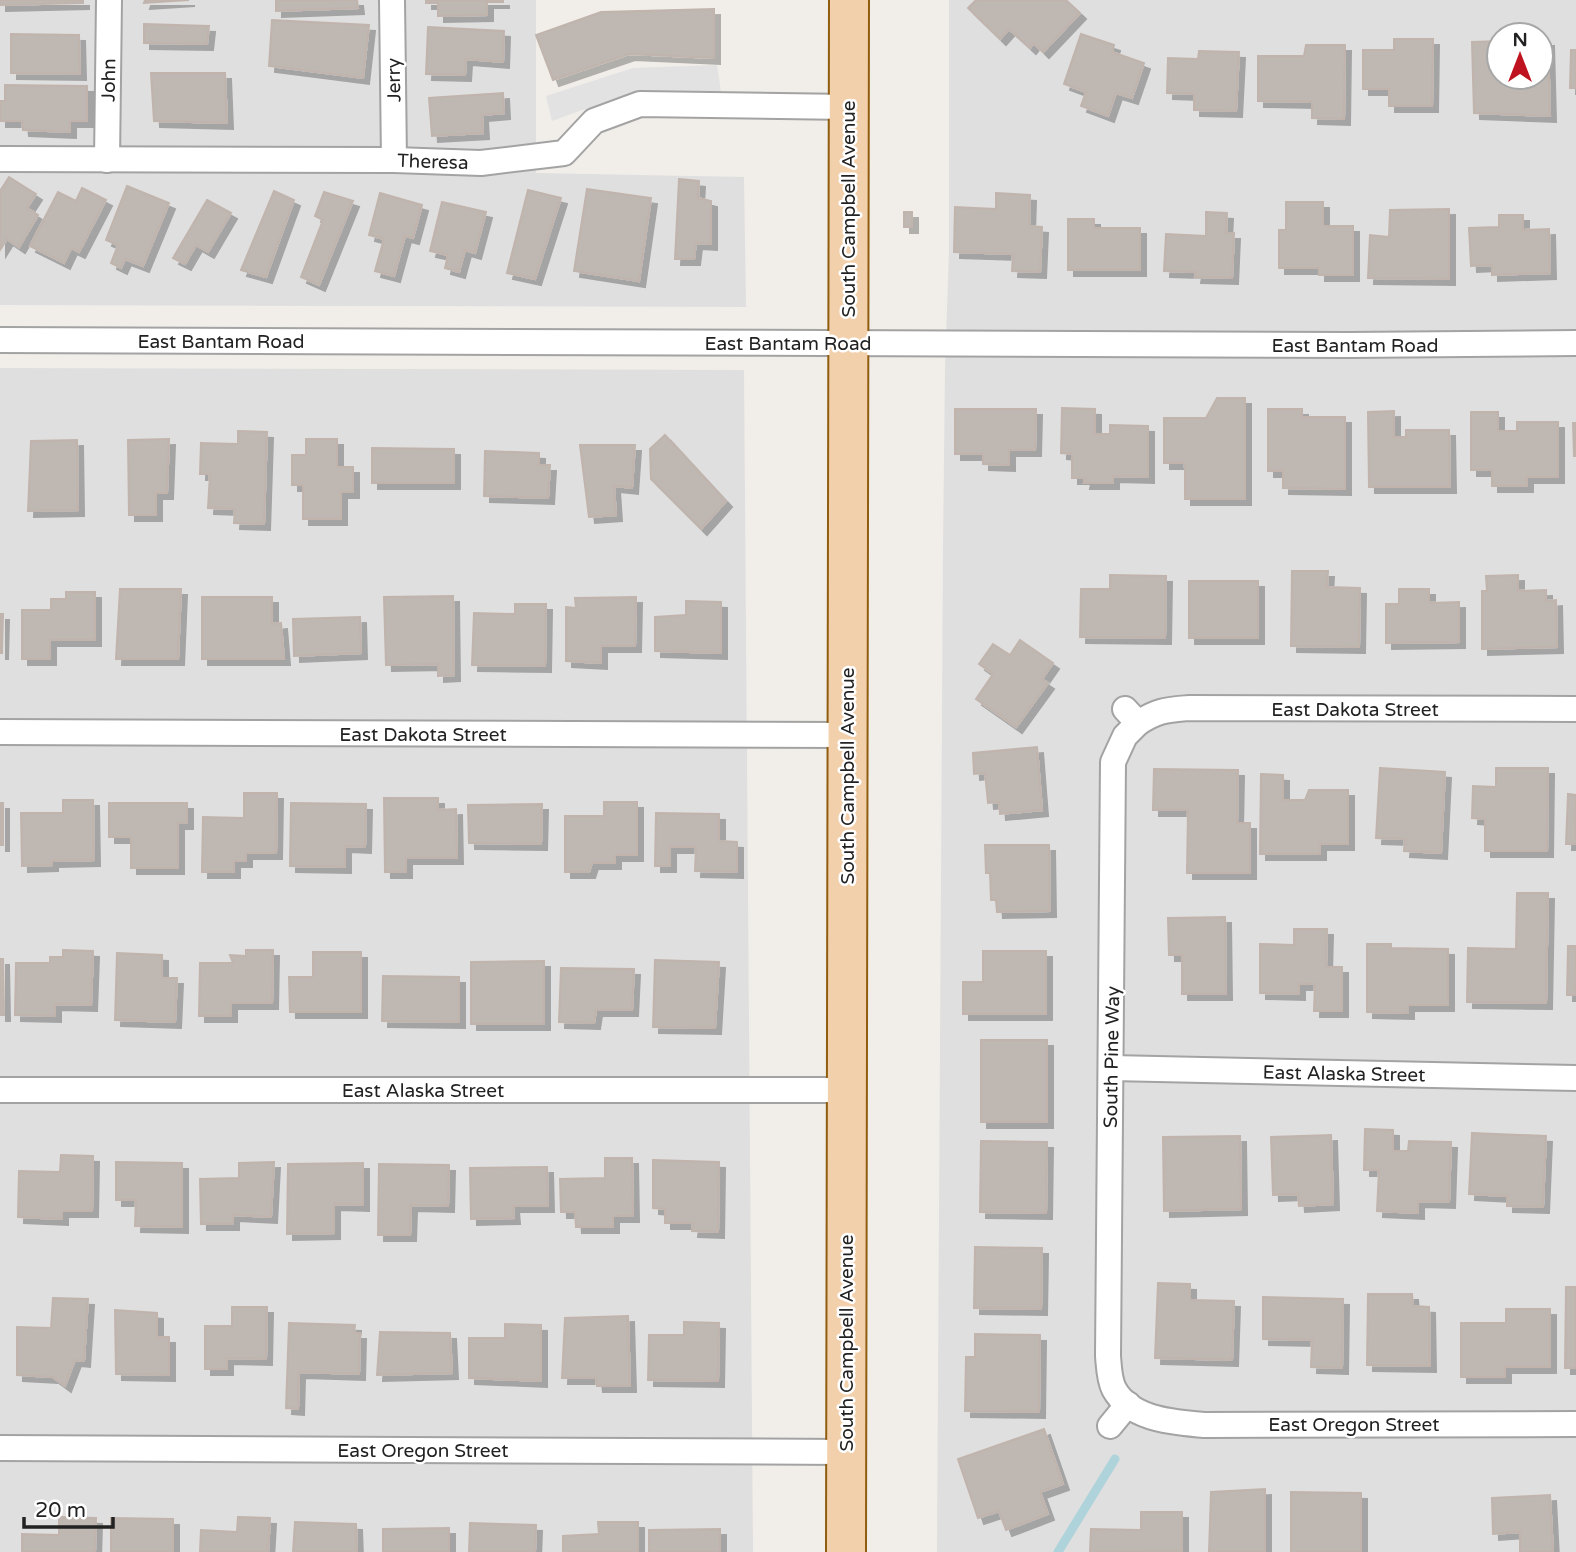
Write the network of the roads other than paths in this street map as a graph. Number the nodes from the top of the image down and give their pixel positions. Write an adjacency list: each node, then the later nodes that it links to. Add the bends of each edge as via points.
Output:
1 (109, 0): 6 (street, John)
2 (392, 0): 7 (street, Jerry)
3 (849, 0): 4 (main road, South Campbell Avenue)
4 (849, 107): 7 (street, Theresa, via 640,104 594,121 564,153 481,163); 10 (main road, South Campbell Avenue)
5 (0, 159): 6 (street, Theresa)
6 (107, 160): 7 (street, Theresa)
7 (394, 160)
8 (0, 340): 10 (street, East Bantam Road)
9 (1576, 343): 10 (street, East Bantam Road)
10 (847, 344): 14 (main road, South Campbell Avenue)
11 (1576, 709): 12 (street, East Dakota Street, via 1189,708)
12 (1131, 716): 15 (street, South Pine Way, via 1113,762)
13 (0, 732): 14 (street, East Dakota Street)
14 (847, 736): 18 (main road, South Campbell Avenue)
15 (1111, 1069): 16 (street, East Alaska Street); 19 (street, South Pine Way, via 1108,1356 1114,1388)
16 (1576, 1077)
17 (0, 1090): 18 (street, East Alaska Street)
18 (846, 1090): 23 (main road, South Campbell Avenue)
19 (1131, 1406): 20 (street, East Oregon Street, via 1164,1420 1204,1425); 21 (street)
20 (1576, 1424)
21 (1110, 1426)
22 (0, 1448): 23 (street, East Oregon Street)
23 (846, 1452): 24 (main road, South Campbell Avenue)
24 (846, 1552)

